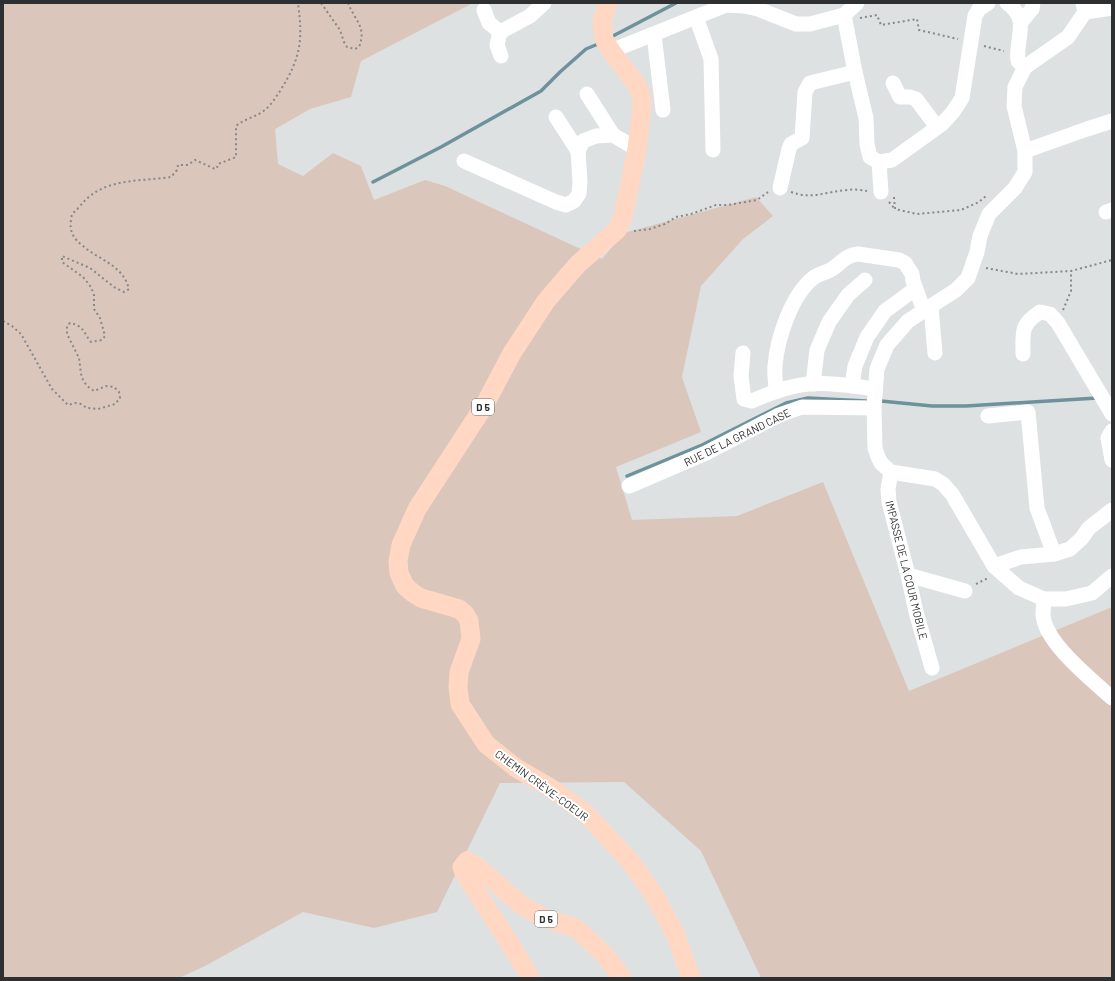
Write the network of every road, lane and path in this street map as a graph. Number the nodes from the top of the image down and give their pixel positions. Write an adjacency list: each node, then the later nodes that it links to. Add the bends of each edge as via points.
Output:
1 (298, 3): 48 (path, via 300,44 293,67 276,97 265,110 236,126 236,157 222,161 215,169 195,160 188,165 178,165 171,177 126,182 96,191 71,215 72,234 81,246 114,266 129,289 124,292 90,268 62,256 62,262 79,274 91,287 94,309 100,318 105,336 102,340 91,342 78,324 70,323 67,326 67,334 79,358 81,374 87,386 94,391 106,386 114,387 120,398 115,404 98,409 75,403 68,405 52,389 21,334)
2 (320, 3): 3 (path, via 340,30 347,47 355,49 359,48 363,35)
3 (348, 3)
4 (544, 3): 17 (street, via 530,16)
5 (607, 3): 20 (main road, D 5, via 602,22 604,39)
6 (857, 3): 15 (street)
7 (988, 3): 19 (street, via 975,16)
8 (1007, 3): 16 (street, via 1018,13)
9 (1033, 3): 16 (street, via 1032,9)
10 (1108, 3): 11 (street)
11 (1084, 8): 12 (street); 22 (street, via 1068,37)
12 (1112, 8)
13 (484, 10): 17 (street, via 489,23)
14 (696, 17): 15 (street, via 726,5 758,9 796,24); 18 (street); 32 (street, via 711,59)
15 (844, 18): 19 (path, via 877,15 880,25 917,20 919,30); 23 (street)
16 (1021, 22): 22 (street)
17 (500, 32): 21 (street, via 497,45)
18 (654, 34): 20 (street); 26 (street)
19 (970, 42): 22 (path); 29 (street, via 962,98 953,112)
20 (611, 51): 31 (main road, D 5, via 641,93)
21 (501, 56)
22 (1021, 61): 34 (street, via 1014,106)
23 (855, 72): 36 (street, via 866,118 870,157); 37 (street, via 810,83 807,87 802,138 791,144)
24 (893, 83): 29 (street, via 900,97 916,99)
25 (587, 94): 30 (street)
26 (663, 110)
27 (556, 117): 33 (street)
28 (1112, 121): 34 (street)
29 (937, 127): 36 (street, via 892,160)
30 (613, 135): 31 (street); 33 (street, via 596,136 583,141)
31 (637, 149): 41 (main road, D 5, via 623,217)
32 (713, 150)
33 (578, 151): 35 (street, via 579,194 574,201 566,205)
34 (1025, 152): 43 (street, via 1025,172 1015,188 989,214 980,236)
35 (464, 161)
36 (879, 162): 38 (street)
37 (780, 188): 38 (path, via 800,195 817,196 848,190); 41 (path, via 768,192 757,200 716,205 676,217 650,229)
38 (888, 193): 40 (path); 40 (path)
39 (991, 193): 40 (path, via 962,210 917,214)
40 (895, 209)
41 (617, 230): 75 (main road, CHEMIN CRÈVE-COEUR / D 5, via 578,264 546,301 512,353 484,406 416,508 401,546 399,573 405,586 421,598 459,609 465,614 469,621 471,639 459,672 460,704 486,744 516,768 549,787 585,813 630,861 656,898 676,936)
42 (1112, 260): 44 (path)
43 (973, 266): 44 (path, via 1018,274); 47 (street, via 968,278 960,286)
44 (1071, 271): 49 (path, via 1071,291)
45 (865, 280): 53 (street, via 848,295 829,322 817,350)
46 (915, 289): 47 (street); 54 (street, via 885,311 867,338 855,366); 56 (street, via 912,274 905,263 858,254 845,258 832,269 814,277 807,283 789,311 779,341 775,367)
47 (927, 309): 51 (street); 55 (street, via 908,322 887,346 877,369)
48 (3, 321)
49 (1058, 323): 52 (street, via 1050,314 1040,312 1030,318 1023,328); 58 (street)
50 (743, 353): 56 (street, via 741,376 744,398 752,401)
51 (935, 353)
52 (1023, 354)
53 (813, 384): 54 (street); 56 (street, via 786,387)
54 (852, 386): 55 (street)
55 (875, 389): 57 (street)
56 (776, 391)
57 (874, 408): 62 (street, via 875,448 881,463); 63 (street, RUE DE LA GRAND CASE, via 802,407 779,415 706,453)
58 (1112, 414)
59 (988, 416): 65 (street, via 1028,412 1037,508)
60 (1112, 431): 61 (street, via 1108,438)
61 (1112, 460)
62 (891, 472): 66 (street, via 935,478 944,484); 67 (street, IMPASSE DE LA COUR MOBILE, via 889,502)
63 (629, 486)
64 (1112, 510): 65 (street, via 1089,528 1070,550)
65 (1054, 554): 66 (street, via 1021,557)
66 (997, 569): 69 (path); 70 (street, via 1019,588)
67 (908, 575): 69 (street); 71 (street, IMPASSE DE LA COUR MOBILE)
68 (1112, 576): 70 (street, via 1092,593 1066,599)
69 (965, 591)
70 (1044, 599): 72 (street, via 1043,616 1046,627 1063,653)
71 (932, 668)
72 (1112, 698)
73 (530, 978): 74 (main road, D 5, via 463,870 463,865 467,861 474,864 520,904 544,918 576,928 605,955)
74 (622, 978)
75 (691, 978)

